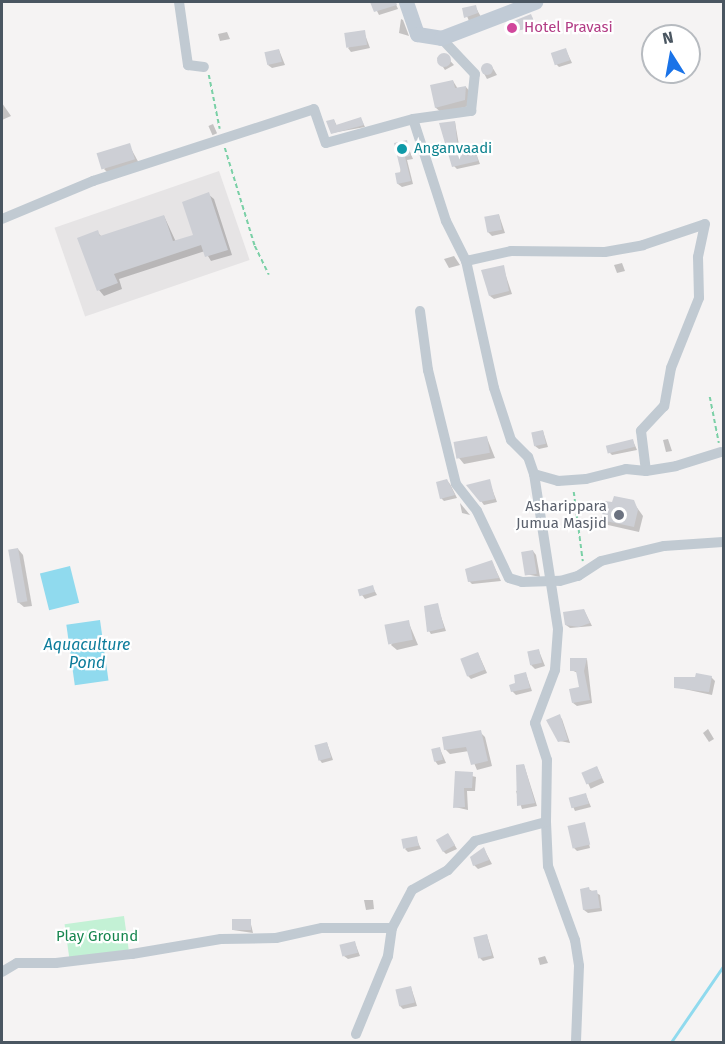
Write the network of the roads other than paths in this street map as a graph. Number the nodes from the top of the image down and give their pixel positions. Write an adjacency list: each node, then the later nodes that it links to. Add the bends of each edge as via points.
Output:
1 (179, 2): 5 (street, via 188,65)
2 (406, 2): 4 (main road, via 417,34)
3 (535, 2): 4 (main road)
4 (441, 38): 6 (street, via 475,74 471,111)
5 (204, 66)
6 (413, 119): 7 (street, via 326,143 314,109 221,136 93,181); 8 (street, via 446,221)
7 (2, 219)
8 (466, 261): 11 (street, via 511,251 605,252 643,245 705,224 698,257 699,298 671,368 664,406 640,432); 12 (street, via 494,388 511,440 528,457)
9 (420, 312): 14 (street, via 428,370 456,484 477,511 509,578 522,582)
10 (721, 452): 11 (street)
11 (646, 471): 12 (street, via 626,469 558,481)
12 (534, 474): 14 (street)
13 (723, 542): 14 (street, via 664,546)
14 (552, 581): 15 (street, via 558,629 555,670 535,723 547,760)
15 (546, 822): 16 (street, via 475,841 448,870 412,890); 19 (street, via 548,866 575,940 579,966)
16 (392, 928): 17 (street, via 322,928 276,938 221,939 56,963 17,963); 18 (street, via 388,956)
17 (2, 972)
18 (356, 1034)
19 (576, 1042)

